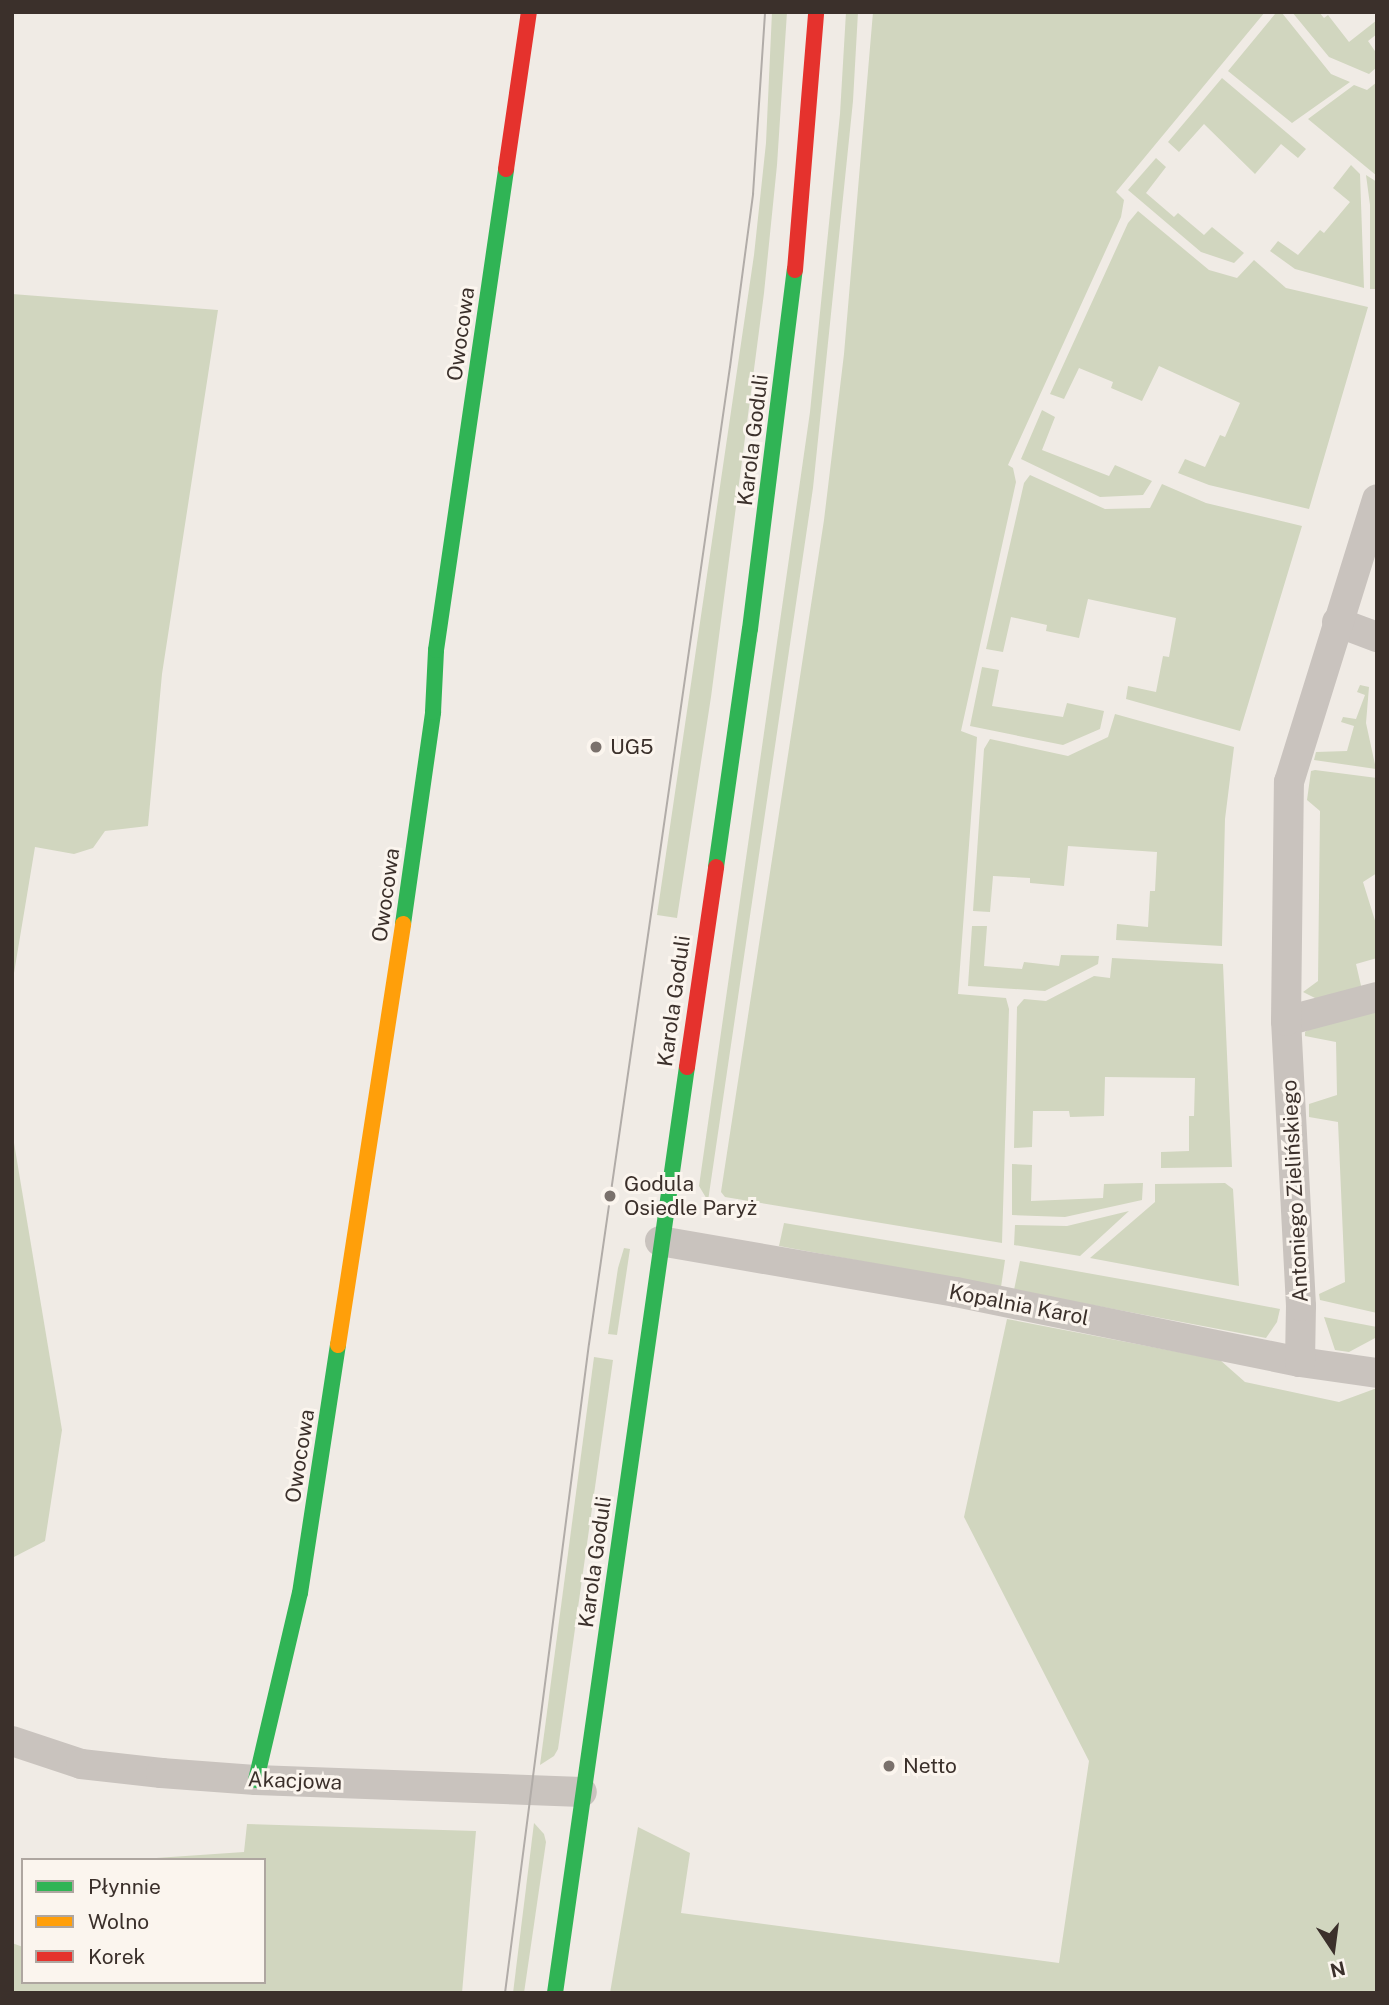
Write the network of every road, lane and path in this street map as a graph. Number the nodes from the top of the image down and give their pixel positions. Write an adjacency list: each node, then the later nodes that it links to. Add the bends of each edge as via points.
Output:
1 (529, 12): 12 (main road, Owocowa, via 436,650 433,712 404,919 302,1580)
2 (816, 12): 8 (main road, Karola Goduli, via 792,301 756,588)
3 (1377, 499): 4 (street, Antoniego Zielińskiego)
4 (1337, 622): 5 (street); 7 (street, Antoniego Zielińskiego, via 1289,782)
5 (1377, 636)
6 (1377, 997): 7 (street)
7 (1286, 1021): 9 (street, Antoniego Zielińskiego)
8 (660, 1241): 9 (street, Kopalnia Karol, via 956,1292); 13 (main road, Karola Goduli)
9 (1300, 1362): 10 (street, Kopalnia Karol)
10 (1377, 1373)
11 (12, 1741): 12 (street, Akacjowa, via 81,1764)
12 (256, 1780): 13 (street, Akacjowa)
13 (582, 1792): 14 (main road, Karola Goduli)
14 (555, 1993)

